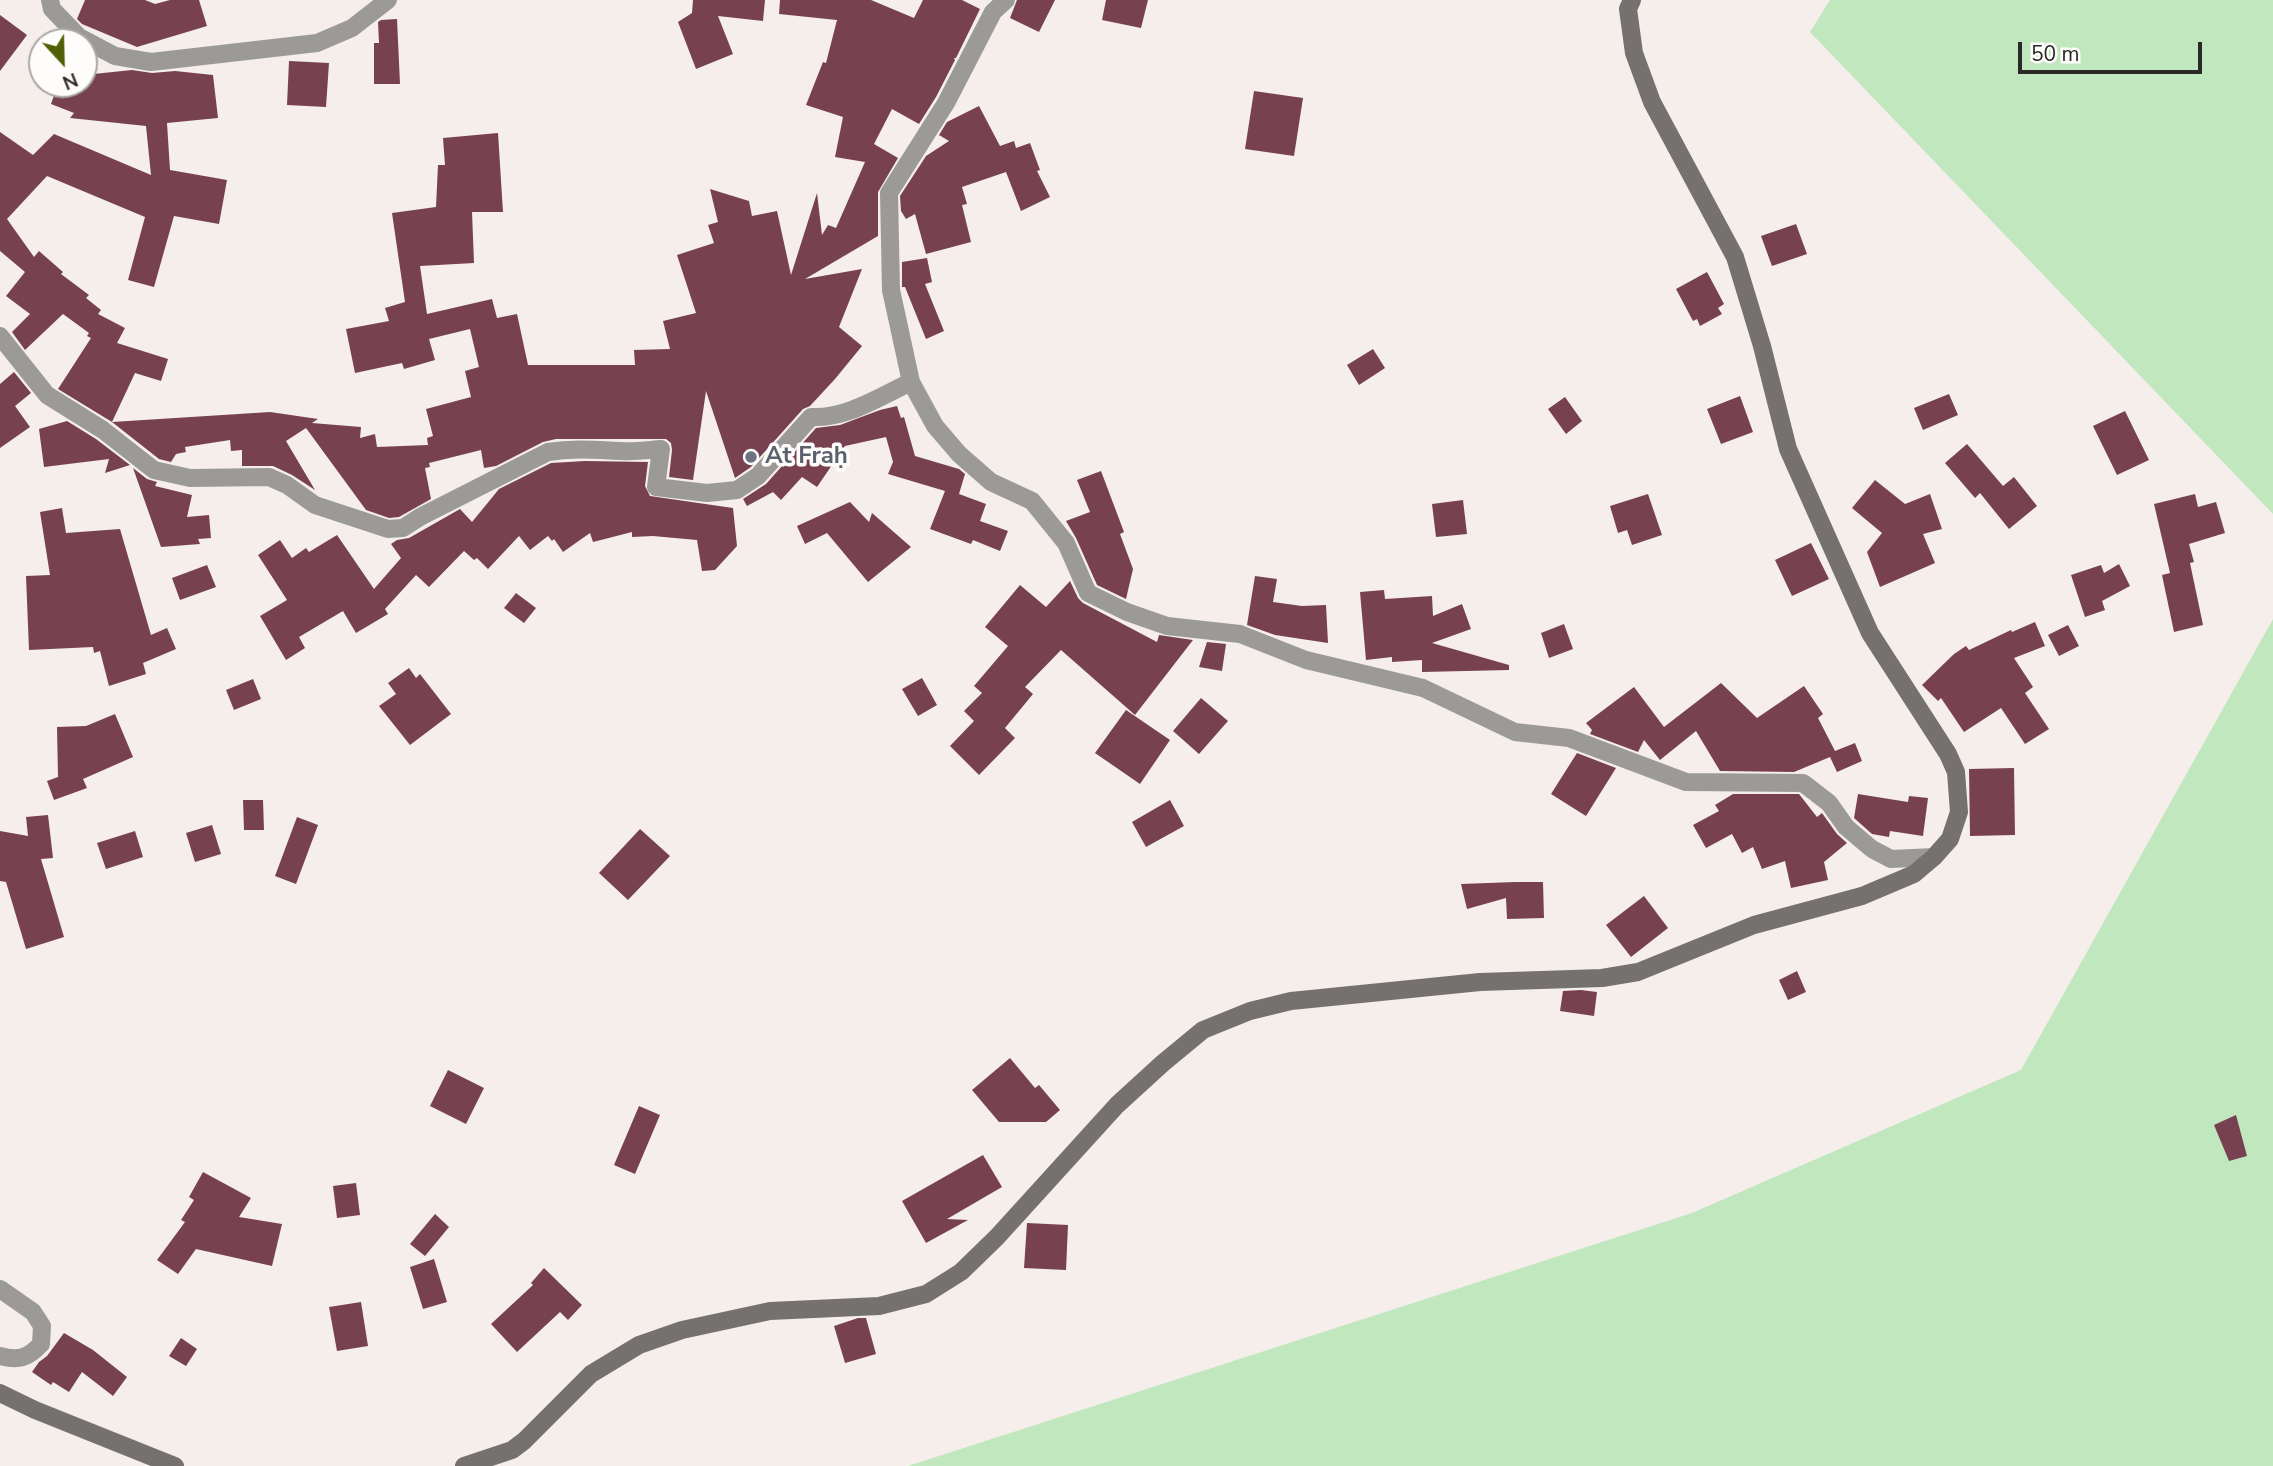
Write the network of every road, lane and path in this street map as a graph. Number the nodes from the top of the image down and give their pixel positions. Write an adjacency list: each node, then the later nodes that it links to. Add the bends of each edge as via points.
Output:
1 (50, 0): 2 (street, via 52,9 79,37 115,56 151,62 317,43 352,28)
2 (388, 0)
3 (1006, 0): 6 (street, via 993,12 946,103 889,193 891,290)
4 (1632, 0): 7 (main road, via 1628,9 1634,53 1652,102 1735,257 1788,449 1870,634 1956,772 1959,812 1950,839)
5 (0, 336): 6 (street, via 47,395 154,470 190,478 270,477 315,505 388,529 403,528 548,452 561,450 661,449 656,487 708,493 737,490 758,475 811,417 841,414)
6 (911, 382): 7 (street, via 935,426 960,454 991,482 1032,501 1066,542 1088,593 1127,612 1167,626 1240,634 1306,660 1423,688 1515,732 1569,738 1686,782 1803,783 1829,803 1846,827 1872,849 1892,859)
7 (1934, 857): 12 (main road, via 1914,874 1862,896 1755,925 1638,972 1291,1001 1203,1030 1117,1105 998,1237 961,1272 926,1294 880,1306 771,1311 682,1330 639,1345 592,1374 512,1450)
8 (0, 1289): 9 (street, via 33,1312 42,1326 41,1344 29,1357)
9 (0, 1356)
10 (0, 1393): 11 (main road)
11 (175, 1466)
12 (464, 1466)

